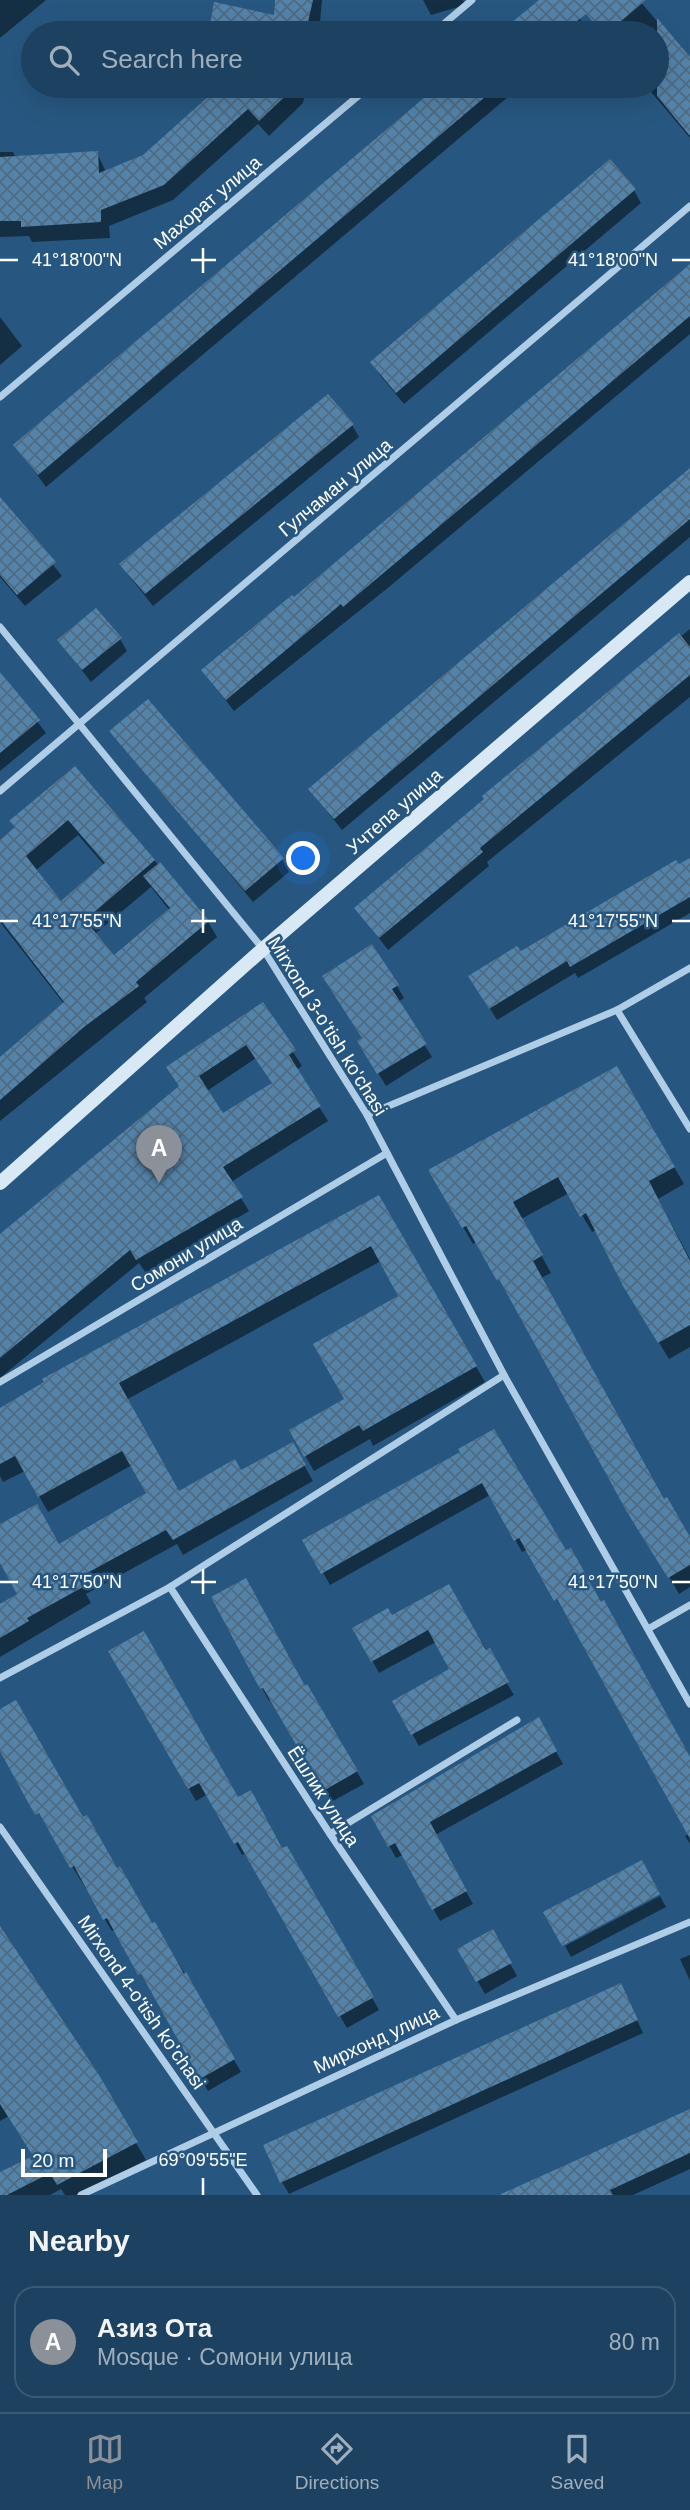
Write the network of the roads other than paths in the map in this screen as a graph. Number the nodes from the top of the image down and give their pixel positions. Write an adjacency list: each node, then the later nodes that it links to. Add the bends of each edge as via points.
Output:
1 (472, 0): 2 (street)
2 (447, 21)
3 (356, 98): 5 (street, Махорат улица)
4 (690, 206): 8 (street, Гулчаман улица)
5 (0, 397)
6 (690, 582): 10 (street, Учтепа улица)
7 (0, 626): 8 (street, Mirxond 3-o'tish ko'chasi)
8 (81, 723): 9 (street, Гулчаман улица); 10 (street, Mirxond 3-o'tish ko'chasi)
9 (0, 791)
10 (262, 949): 13 (street, Mirxond 3-o'tish ko'chasi); 16 (street, Учтепа улица)
11 (690, 968): 12 (street)
12 (617, 1010): 13 (street); 14 (street)
13 (367, 1115): 15 (street, Mirxond 3-o'tish ko'chasi)
14 (690, 1129)
15 (387, 1153): 17 (street, Mirxond 3-o'tish ko'chasi); 18 (street, Сомони улица)
16 (0, 1183)
17 (504, 1375): 19 (street); 21 (street, Mirxond 3-o'tish ko'chasi)
18 (0, 1382)
19 (170, 1587): 22 (street); 26 (street, Ёшлик улица)
20 (690, 1605): 21 (street)
21 (648, 1629): 23 (street, Mirxond 3-o'tish ko'chasi)
22 (0, 1678)
23 (690, 1704)
24 (517, 1720): 26 (street)
25 (0, 1827): 29 (street, Mirxond 4-o'tish ko'chasi)
26 (330, 1835): 28 (street, Ёшлик улица)
27 (690, 1922): 28 (street, Мирхонд улица)
28 (456, 2020): 29 (street, Мирхонд улица)
29 (214, 2132): 30 (street, Мирхонд улица); 31 (street, Mirxond 4-o'tish ko'chasi)
30 (81, 2195)
31 (257, 2195)

